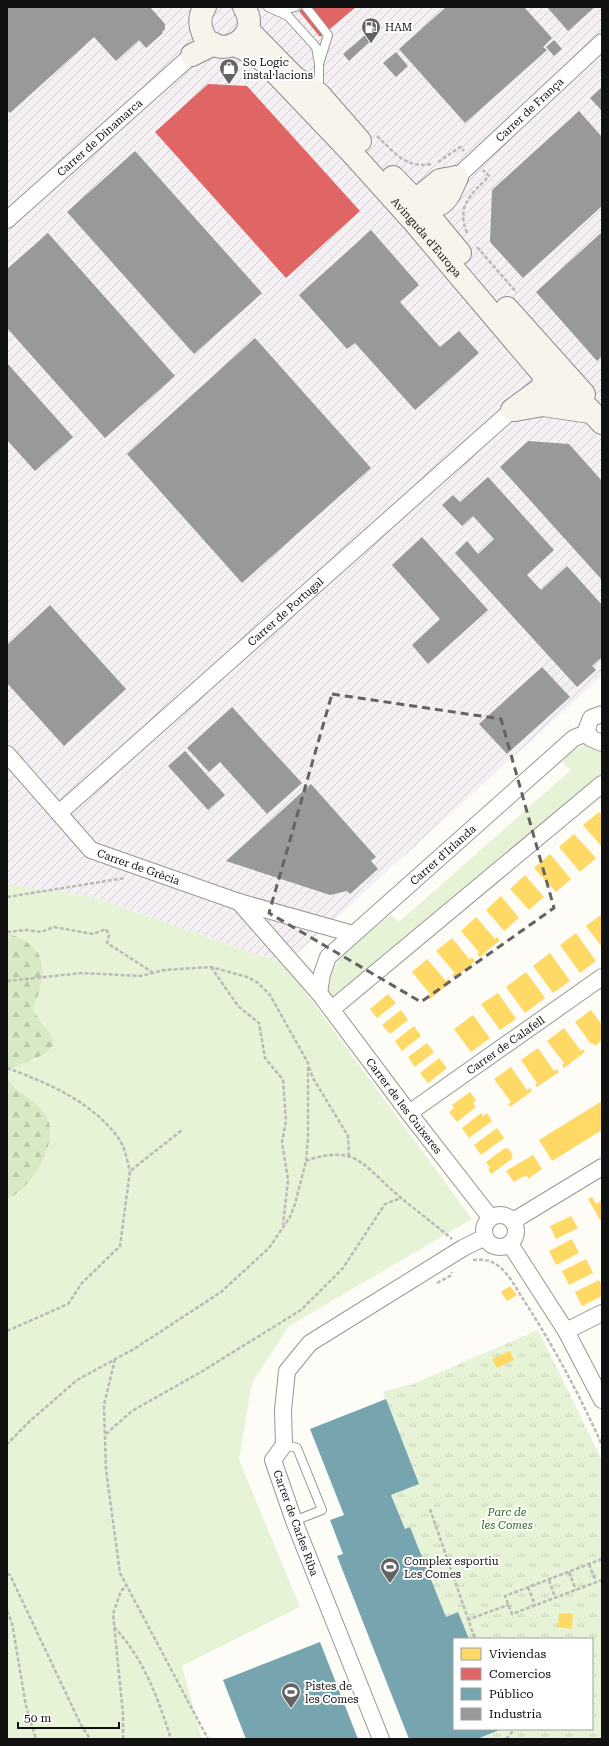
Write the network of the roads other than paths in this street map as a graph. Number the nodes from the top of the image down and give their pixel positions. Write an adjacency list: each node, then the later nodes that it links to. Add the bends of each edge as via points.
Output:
1 (244, 7): 7 (street, via 249,18)
2 (268, 7): 6 (lane)
3 (295, 7): 6 (lane)
4 (306, 7): 11 (lane, via 328,35)
5 (203, 8): 7 (street, via 200,22)
6 (279, 12): 11 (lane, via 288,16 316,47)
7 (225, 38): 9 (street); 10 (street, Avinguda d'Europa)
8 (602, 42): 15 (street, Carrer de França, via 475,161)
9 (192, 55): 18 (street, Carrer de Dinamarca)
10 (274, 64): 12 (street, Avinguda d'Europa); 13 (street, Avinguda d'Europa)
11 (319, 64): 12 (lane)
12 (313, 90): 14 (street, Avinguda d'Europa)
13 (351, 152): 17 (street, via 361,152 408,205); 20 (street, Avinguda d'Europa)
14 (390, 175): 15 (street, via 411,180); 17 (street, Avinguda d'Europa)
15 (449, 179): 16 (street); 17 (street, via 423,194)
16 (446, 200): 17 (street, via 433,208); 19 (street, via 448,221)
17 (421, 206): 19 (street, Avinguda d'Europa); 20 (street, via 419,217 456,260)
18 (7, 220)
19 (467, 242): 21 (street, Avinguda d'Europa)
20 (460, 277): 22 (street, Avinguda d'Europa)
21 (512, 300): 22 (street, via 510,323 547,368); 24 (street, Avinguda d'Europa, via 586,397)
22 (545, 377): 23 (street, via 542,388); 24 (street, Avinguda d'Europa)
23 (512, 410): 24 (street, via 543,405); 30 (street, Carrer de Portugal)
24 (594, 415)
25 (602, 714): 26 (street, via 590,719)
26 (587, 733): 27 (street, via 593,740); 32 (street, Carrer d'Irlanda, via 574,738)
27 (602, 743)
28 (7, 754): 30 (street, Carrer de Grècia)
29 (602, 784): 35 (street)
30 (59, 813): 31 (street, Carrer de Grècia, via 91,850)
31 (239, 902): 32 (street, Carrer de Grècia); 34 (street, Carrer de Grècia)
32 (353, 934): 34 (street, Carrer d'Irlanda, via 328,957)
33 (602, 977): 36 (street, Carrer de Calafell)
34 (319, 993): 35 (street, Carrer de les Guixeres)
35 (332, 1009): 36 (street, Carrer de les Guixeres)
36 (409, 1113): 38 (street, Carrer de les Guixeres)
37 (602, 1168): 39 (street)
38 (490, 1217): 39 (street, via 504,1215); 40 (street, via 484,1225)
39 (513, 1221): 41 (street, via 516,1234)
40 (485, 1237): 41 (street, via 494,1246); 45 (street, via 465,1255 310,1343 287,1371 283,1410)
41 (510, 1244): 43 (street)
42 (602, 1313): 43 (street)
43 (566, 1331): 44 (street)
44 (602, 1400)
45 (284, 1445): 46 (street, Carrer de Carles Riba, via 273,1460); 46 (lane, via 297,1448 322,1510)
46 (294, 1521): 47 (street, Carrer de Carles Riba)
47 (381, 1739)

